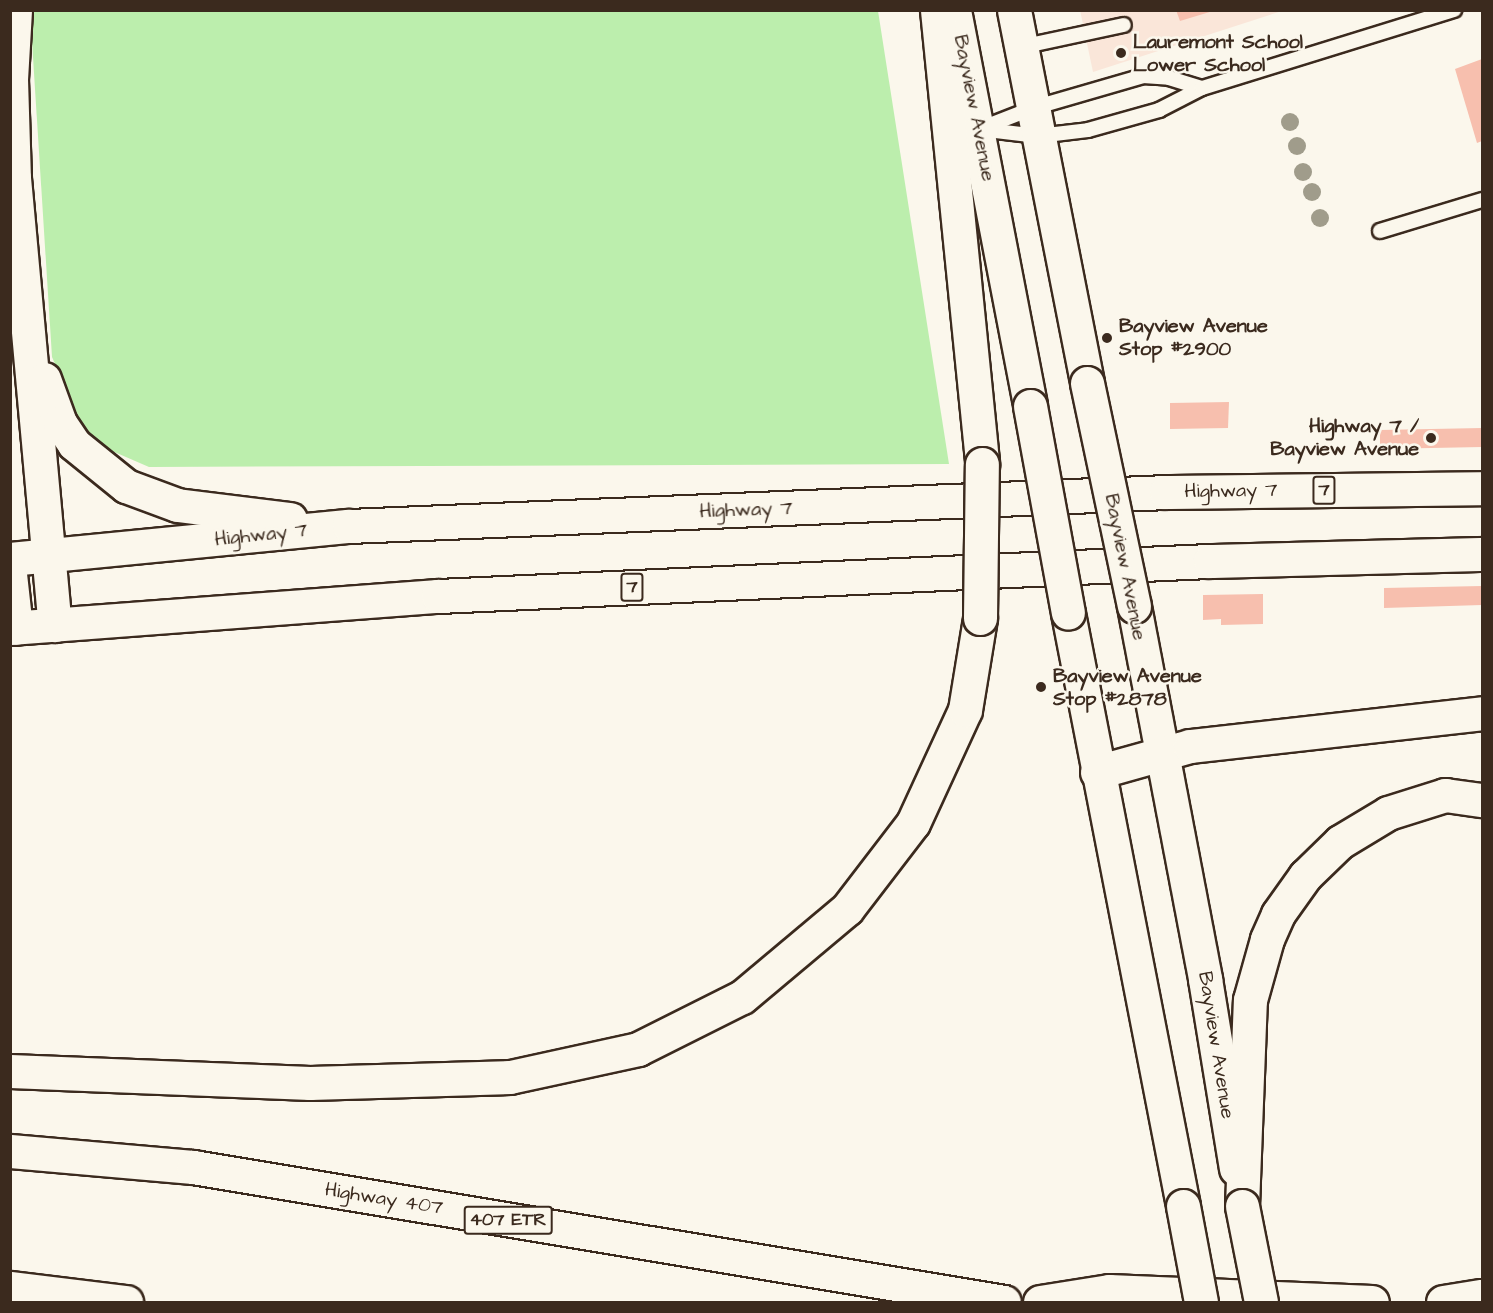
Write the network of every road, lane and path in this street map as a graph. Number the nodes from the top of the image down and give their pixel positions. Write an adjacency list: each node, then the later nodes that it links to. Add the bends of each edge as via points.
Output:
1 (15, 10): 13 (main road, via 11,79)
2 (937, 10): 26 (main road, bridge, via 982,464 980,618 965,711 913,823 847,909 742,997 638,1049 510,1077 310,1083)
3 (954, 10): 10 (main road, Bayview Avenue)
4 (1014, 10): 7 (main road, Bayview Avenue)
5 (1454, 10): 8 (lane)
6 (1124, 25): 7 (lane)
7 (1021, 48): 9 (main road, Bayview Avenue)
8 (1202, 88): 9 (lane, via 1159,110 1088,130); 9 (lane, via 1143,76)
9 (1035, 122): 10 (lane); 10 (lane); 23 (main road, Bayview Avenue, bridge)
10 (979, 129): 24 (main road, Bayview Avenue, bridge)
11 (1482, 200): 12 (lane)
12 (1380, 231)
13 (24, 308): 15 (main road, via 60,423 74,444 126,486 177,505); 17 (main road)
14 (1482, 488): 15 (main road, Highway 7 / 7, via 1166,492)
15 (349, 526): 17 (main road, Highway 7 / 7)
16 (1482, 554): 20 (main road, 7, via 1198,562 438,596)
17 (48, 556): 18 (main road, Highway 7 / 7); 20 (main road)
18 (10, 559)
19 (10, 574): 21 (main road)
20 (54, 625): 21 (main road, 7)
21 (13, 628)
22 (1482, 713): 23 (main road, via 1190,746)
23 (1163, 754): 24 (main road); 28 (main road, Bayview Avenue)
24 (1097, 772): 34 (main road, Bayview Avenue, bridge)
25 (1482, 800): 28 (main road, via 1445,795 1388,813 1340,842 1305,876 1278,914 1250,1000)
26 (10, 1071)
27 (10, 1151): 32 (main road, Highway 407 / 407 ETR, via 194,1167)
28 (1242, 1206): 35 (main road, Bayview Avenue, bridge)
29 (10, 1288): 31 (main road)
30 (1482, 1296): 37 (main road)
31 (126, 1302)
32 (1004, 1302)
33 (1040, 1302): 36 (main road, via 1109,1291)
34 (1201, 1302)
35 (1261, 1302)
36 (1372, 1302)
37 (1443, 1302)

